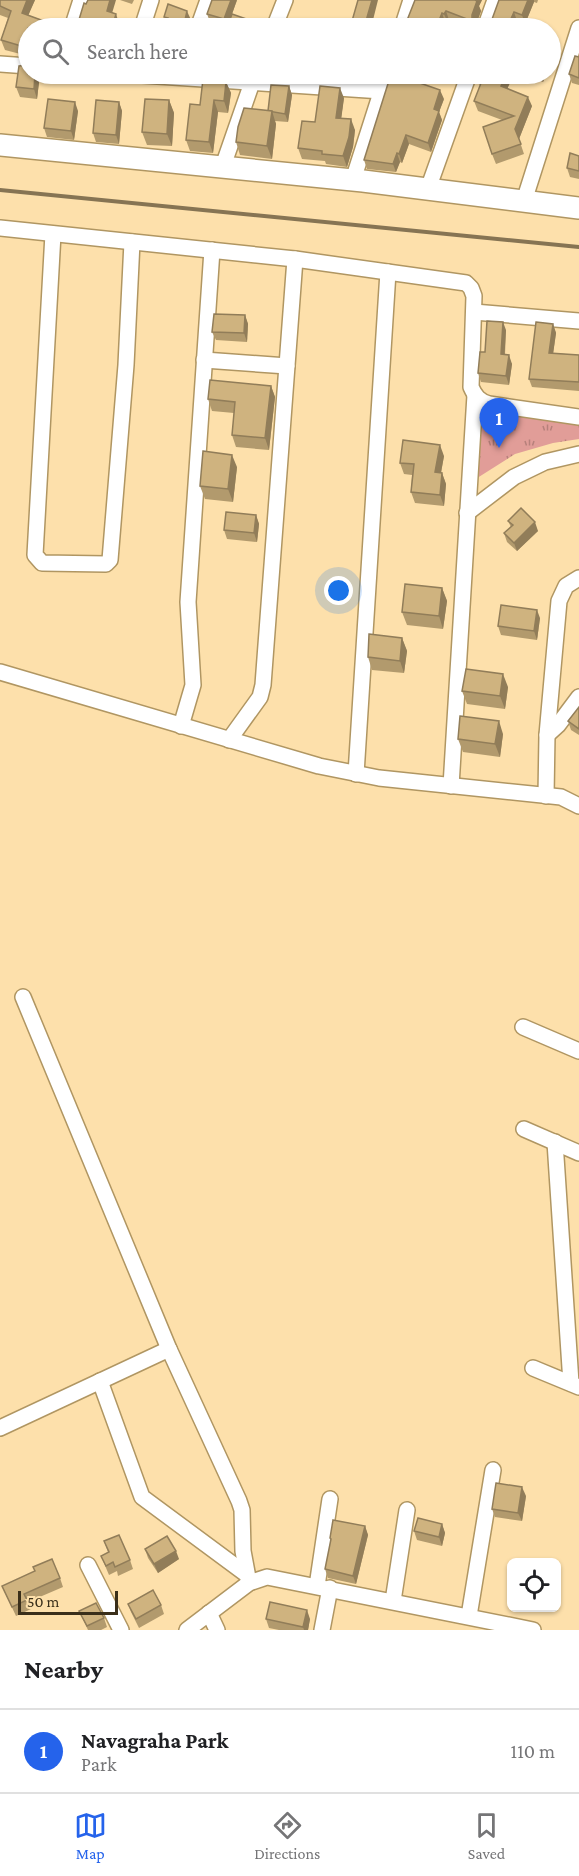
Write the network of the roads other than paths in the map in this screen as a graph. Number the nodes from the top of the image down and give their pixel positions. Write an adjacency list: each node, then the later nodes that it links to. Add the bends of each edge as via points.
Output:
1 (81, 0): 7 (street)
2 (151, 0): 8 (street)
3 (208, 0): 9 (street)
4 (285, 0): 10 (street)
5 (411, 0): 11 (street)
6 (495, 0): 12 (street)
7 (75, 18)
8 (145, 18)
9 (202, 18)
10 (278, 18)
11 (405, 18)
12 (489, 18)
13 (579, 28): 25 (street)
14 (0, 64): 15 (street)
15 (18, 65)
16 (252, 84): 22 (street)
17 (313, 84): 20 (street)
18 (384, 84): 20 (street)
19 (465, 84): 24 (street)
20 (382, 91): 23 (street)
21 (0, 145): 22 (street)
22 (223, 166): 23 (street)
23 (353, 180): 24 (street)
24 (428, 189): 25 (street)
25 (524, 201): 26 (street)
26 (579, 208)
27 (0, 228): 28 (street)
28 (53, 234): 29 (street); 29 (street, via 35,555 42,563 106,564 110,560)
29 (132, 242): 30 (street)
30 (212, 250): 31 (street); 35 (street)
31 (295, 259): 32 (street); 36 (street)
32 (388, 272): 33 (street, via 466,283 474,296); 47 (street)
33 (474, 312): 34 (street); 37 (street, via 471,387)
34 (579, 321)
35 (204, 360): 36 (street); 44 (street, via 188,602 193,685)
36 (287, 366): 46 (street, via 263,685 260,697)
37 (475, 395): 38 (street, via 489,404); 40 (street)
38 (579, 417)
39 (579, 454): 40 (street, via 545,462 514,477)
40 (467, 513): 48 (street)
41 (579, 578): 45 (street, via 566,586 559,601)
42 (0, 672): 44 (street)
43 (579, 697): 45 (street)
44 (181, 726): 46 (street)
45 (547, 735): 49 (street)
46 (229, 740): 47 (street)
47 (356, 774): 48 (street)
48 (451, 786): 49 (street)
49 (546, 796): 50 (street, via 561,797)
50 (579, 806)
51 (23, 997): 57 (street)
52 (523, 1027): 53 (street)
53 (579, 1051)
54 (524, 1129): 55 (street)
55 (555, 1142): 56 (street); 60 (street)
56 (579, 1153)
57 (169, 1349): 59 (street); 66 (street, via 239,1501)
58 (533, 1368): 60 (street)
59 (100, 1381): 61 (street); 66 (street, via 142,1497)
60 (575, 1385)
61 (0, 1428)
62 (493, 1470): 70 (street)
63 (330, 1499): 67 (street)
64 (407, 1510): 68 (street)
65 (88, 1565): 71 (street)
66 (248, 1579): 67 (street, via 267,1577); 69 (street)
67 (323, 1587): 68 (street); 74 (street)
68 (393, 1600): 70 (street)
69 (209, 1613): 72 (street); 73 (street)
70 (469, 1616): 75 (street)
71 (121, 1630)
72 (187, 1630)
73 (217, 1630)
74 (322, 1630)
75 (533, 1630)

